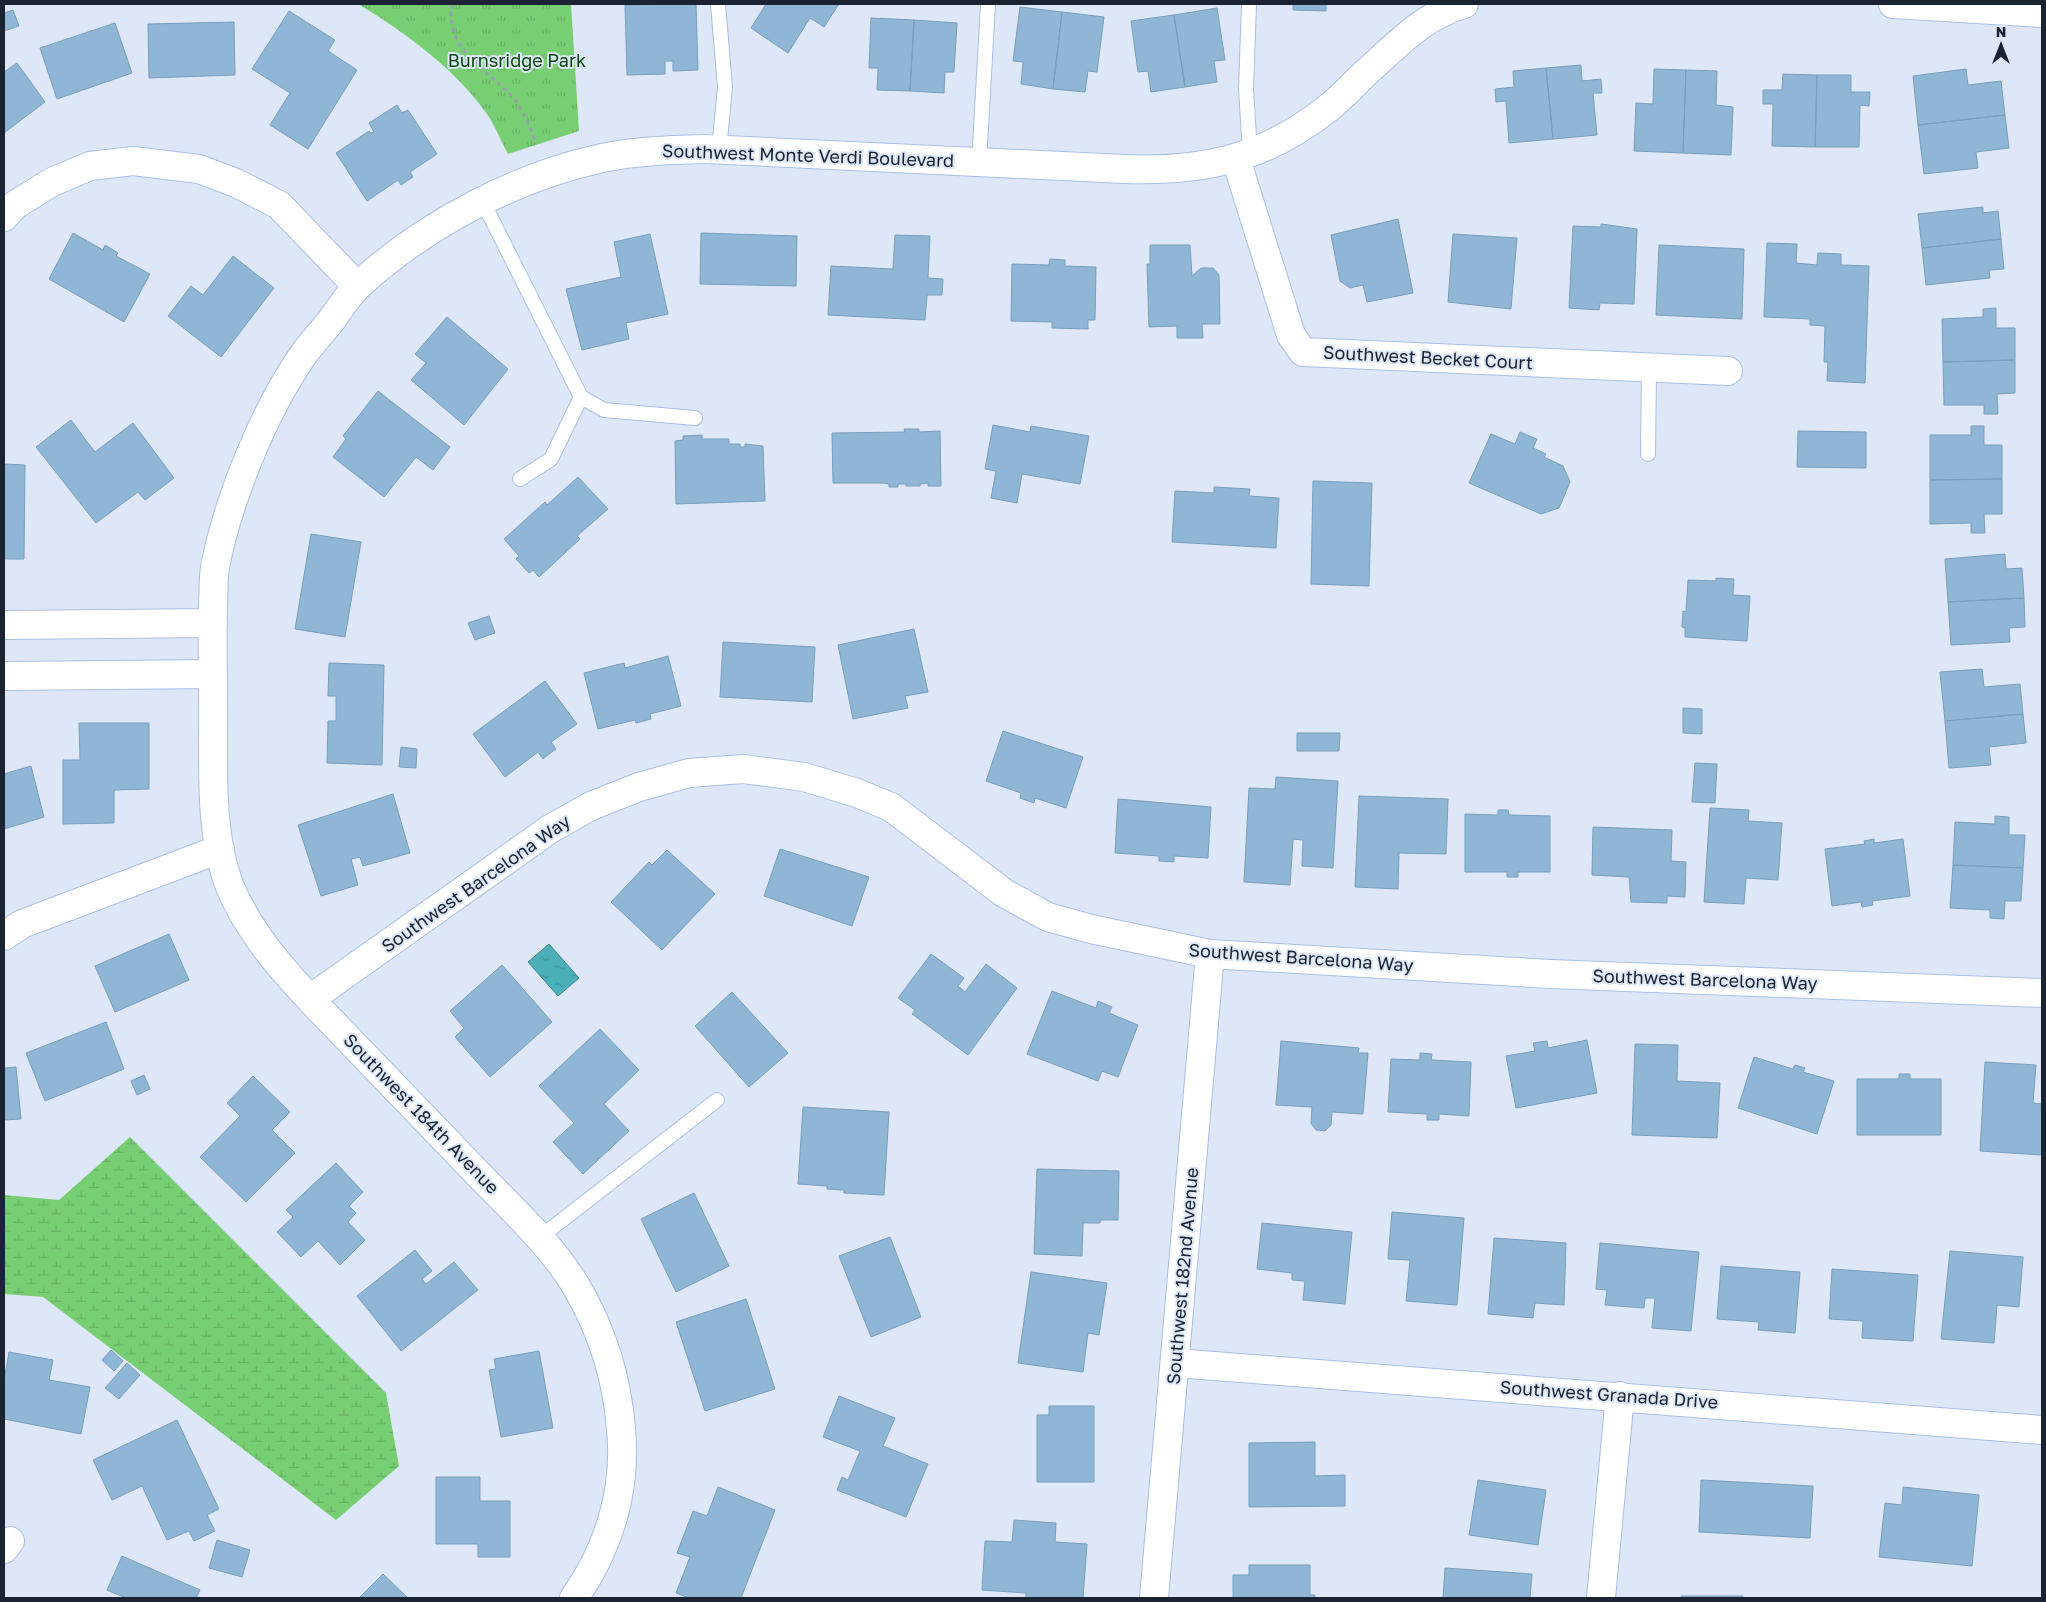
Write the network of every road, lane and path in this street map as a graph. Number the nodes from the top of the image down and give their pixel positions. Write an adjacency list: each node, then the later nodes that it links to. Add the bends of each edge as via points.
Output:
1 (451, 4): 11 (path, via 451,25 456,38 475,65 513,98 526,118)
2 (718, 4): 8 (lane, via 725,87)
3 (988, 4): 10 (lane)
4 (1249, 4): 9 (lane)
5 (1464, 4): 9 (street, Southwest Monte Verdi Boulevard, via 1420,23 1328,108 1297,130)
6 (1893, 4): 7 (street)
7 (2042, 13)
8 (719, 150): 10 (street, Southwest Monte Verdi Boulevard); 11 (street, Southwest Monte Verdi Boulevard, via 649,151 600,159)
9 (1243, 156): 10 (street, Southwest Monte Verdi Boulevard, via 1168,171); 15 (street, Southwest Becket Court, via 1291,335 1303,352)
10 (979, 163)
11 (550, 174): 12 (street, Southwest Monte Verdi Boulevard)
12 (483, 202): 14 (street, Southwest Monte Verdi Boulevard, via 453,217 400,252); 17 (lane)
13 (4, 217): 14 (street, via 15,205 52,182 90,166 133,161 199,169 279,205)
14 (357, 286): 21 (street, Southwest Monte Verdi Boulevard, via 300,359 263,426 232,503 214,571)
15 (1649, 368): 16 (street, Southwest Becket Court); 19 (lane)
16 (1728, 371)
17 (581, 397): 18 (lane, via 604,410); 20 (lane, via 551,459)
18 (695, 418)
19 (1648, 454)
20 (520, 479)
21 (212, 623): 22 (street); 23 (street, Southwest 184th Avenue)
22 (4, 624)
23 (213, 674): 24 (street); 25 (street, Southwest 184th Avenue, via 214,790)
24 (4, 676)
25 (220, 849): 26 (street, via 22,924); 29 (street, Southwest 184th Avenue, via 229,884 253,932)
26 (4, 936)
27 (1210, 954): 28 (street, Southwest Barcelona Way, via 1550,974); 29 (street, Southwest Barcelona Way, via 1048,917 1004,893 891,806 804,777 743,769 689,773 639,787 591,806 550,829); 32 (street, Southwest 182nd Avenue)
28 (2042, 993)
29 (310, 999): 31 (street, Southwest 184th Avenue)
30 (717, 1100): 31 (lane)
31 (539, 1238): 35 (street, Southwest 184th Avenue, via 574,1283 605,1344 619,1405 624,1453 616,1511 590,1575)
32 (1176, 1363): 33 (street, Southwest Granada Drive); 36 (street, Southwest 182nd Avenue)
33 (1620, 1396): 34 (street, Southwest Granada Drive); 37 (street)
34 (2042, 1430)
35 (574, 1598)
36 (1154, 1598)
37 (1601, 1598)

